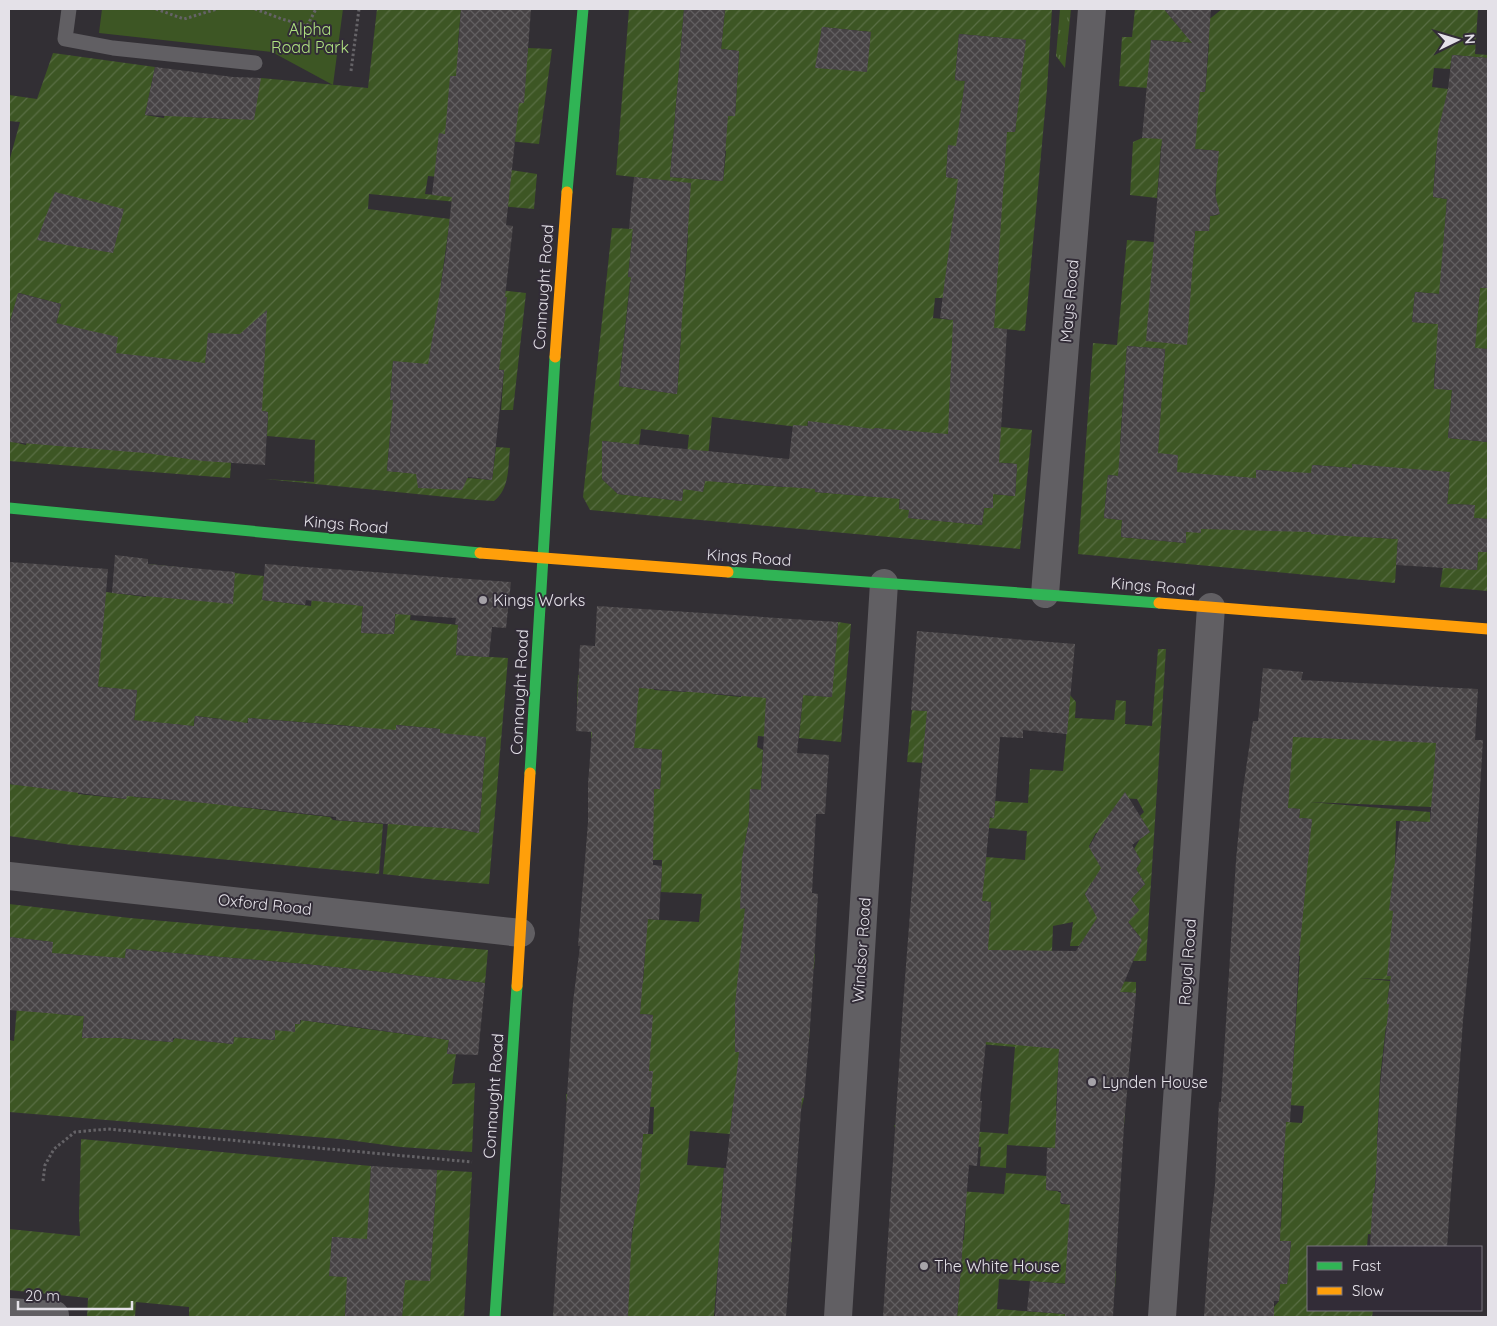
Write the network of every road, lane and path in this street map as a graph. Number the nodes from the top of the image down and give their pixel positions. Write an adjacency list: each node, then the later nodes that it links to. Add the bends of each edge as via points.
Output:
1 (69, 9): 9 (lane, via 65,39 113,48)
2 (156, 9): 3 (path, via 184,19)
3 (218, 9)
4 (255, 9): 5 (path, via 306,26)
5 (316, 9)
6 (358, 9): 10 (path)
7 (583, 9): 12 (street, Connaught Road, via 569,153)
8 (1092, 9): 14 (street, Mays Road)
9 (255, 63)
10 (351, 71)
11 (9, 508): 12 (street, Kings Road)
12 (542, 559): 13 (street, Kings Road); 18 (street, Connaught Road)
13 (884, 583): 14 (street, Kings Road); 24 (street, Windsor Road)
14 (1045, 594): 15 (street, Kings Road)
15 (1212, 607): 16 (street, Kings Road); 25 (street, Royal Road)
16 (1488, 629)
17 (9, 876): 18 (street, Oxford Road)
18 (521, 933): 19 (street, Connaught Road)
19 (505, 1165): 20 (path, via 108,1130 75,1132 54,1149 45,1165); 23 (street, Connaught Road)
20 (43, 1180)
21 (9, 1312): 22 (street)
22 (55, 1317)
23 (494, 1317)
24 (838, 1317)
25 (1162, 1317)

